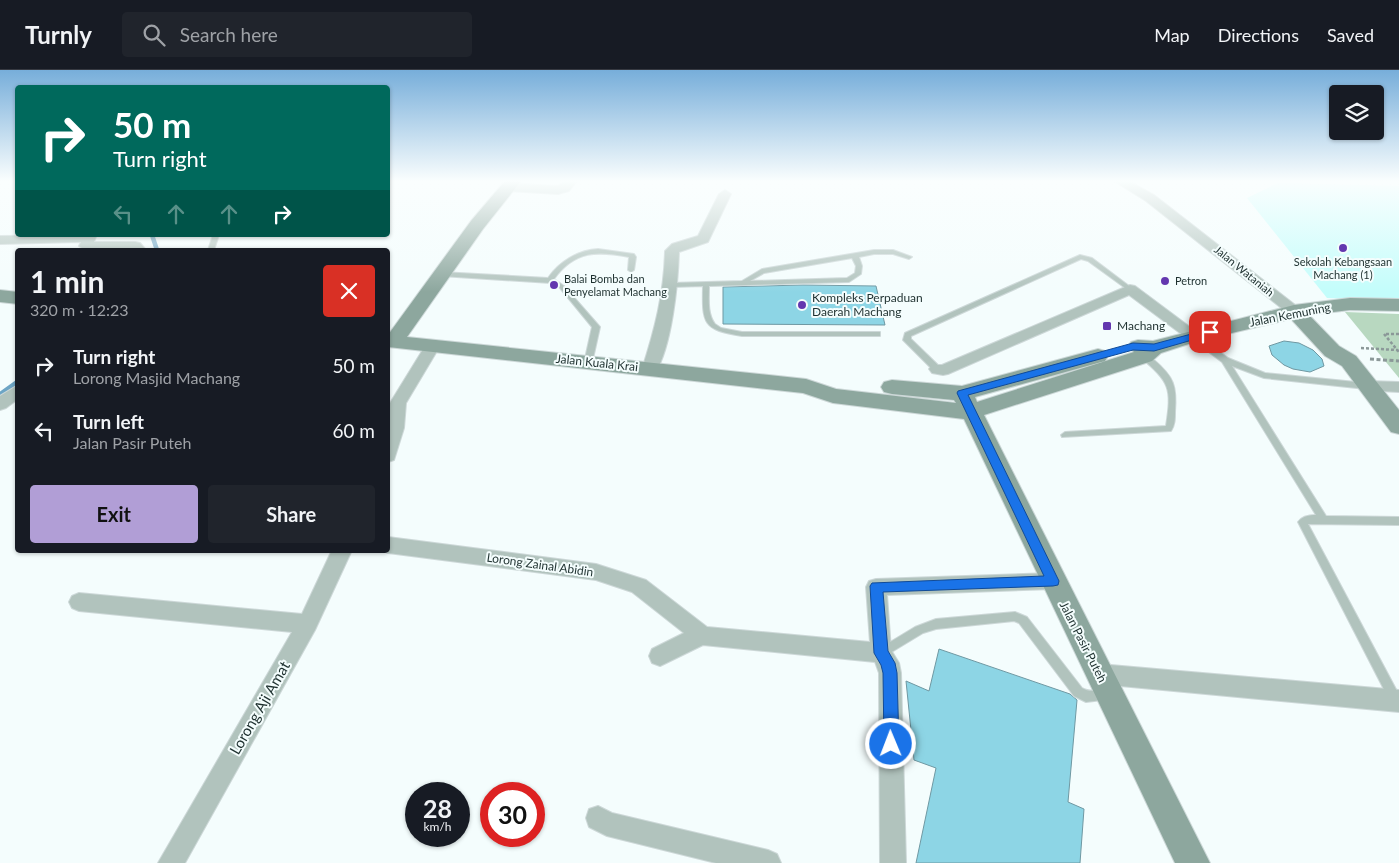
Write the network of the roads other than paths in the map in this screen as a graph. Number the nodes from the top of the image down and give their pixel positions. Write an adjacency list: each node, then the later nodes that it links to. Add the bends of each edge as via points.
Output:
1 (483, 218): 10 (main road)
2 (713, 218): 14 (street, via 703,239 672,251)
3 (1175, 218): 20 (street, Jalan Wataniah)
4 (90, 237): 5 (street); 6 (street, via 85,246)
5 (0, 240)
6 (137, 248)
7 (855, 256): 8 (lane, via 884,250); 12 (lane, via 762,271); 12 (lane, via 858,274 849,280)
8 (909, 257)
9 (631, 270): 11 (lane, via 633,256 590,252 557,270)
10 (441, 274): 11 (lane); 23 (main road)
11 (550, 281): 28 (lane, via 562,287 596,327)
12 (745, 281): 13 (lane)
13 (706, 283): 14 (lane); 21 (lane, via 706,318 721,332)
14 (672, 285): 29 (street)
15 (1130, 289): 22 (street); 30 (street, via 943,370); 30 (lane, via 1090,259 1080,257 908,335 907,340)
16 (0, 296): 17 (main road)
17 (15, 298)
18 (1399, 305): 19 (main road, Jalan Kemuning, via 1350,304)
19 (1314, 308): 20 (main road, Jalan Kemuning); 26 (main road)
20 (1294, 311): 22 (main road, Jalan Kemuning); 26 (main road, via 1332,351)
21 (877, 334)
22 (1193, 336): 25 (main road, Jalan Kemuning); 27 (lane)
23 (390, 341): 24 (main road, Jalan Kuala Krai)
24 (432, 346): 28 (main road, Jalan Kuala Krai); 38 (street, via 398,403)
25 (1144, 350): 34 (main road, Jalan Kemuning); 37 (lane, via 1172,384 1168,429)
26 (1349, 355): 31 (main road)
27 (1225, 360): 31 (lane, via 1273,376); 39 (lane)
28 (588, 363): 29 (main road, Jalan Kuala Krai)
29 (650, 369): 34 (main road, Jalan Kuala Krai, via 806,386 833,396)
30 (937, 369)
31 (1367, 386): 32 (street); 36 (main road)
32 (1399, 388)
33 (15, 392): 35 (street)
34 (966, 403): 43 (main road, Jalan Pasir Puteh)
35 (0, 404)
36 (1399, 426)
37 (1065, 436)
38 (390, 449)
39 (1323, 519): 40 (lane); 50 (lane, via 1306,520 1303,524)
40 (1399, 521)
41 (390, 545): 46 (street, Lorong Zainal Abidin, via 585,570 633,584)
42 (341, 553): 45 (street, Lorong Aji Amat)
43 (1053, 581): 47 (street, via 878,586); 49 (main road, Jalan Pasir Puteh)
44 (79, 602): 45 (street)
45 (308, 624): 52 (street, Lorong Aji Amat)
46 (703, 636): 47 (street); 48 (street)
47 (881, 653): 49 (lane, via 918,630 936,624 1015,616 1022,620 1078,692 1086,697); 54 (street, via 888,663 890,679)
48 (660, 656)
49 (1105, 684): 50 (street); 55 (main road, Jalan Pasir Puteh)
50 (1398, 700)
51 (598, 818): 53 (street, via 606,824)
52 (171, 863)
53 (768, 863)
54 (893, 863)
55 (1193, 863)

